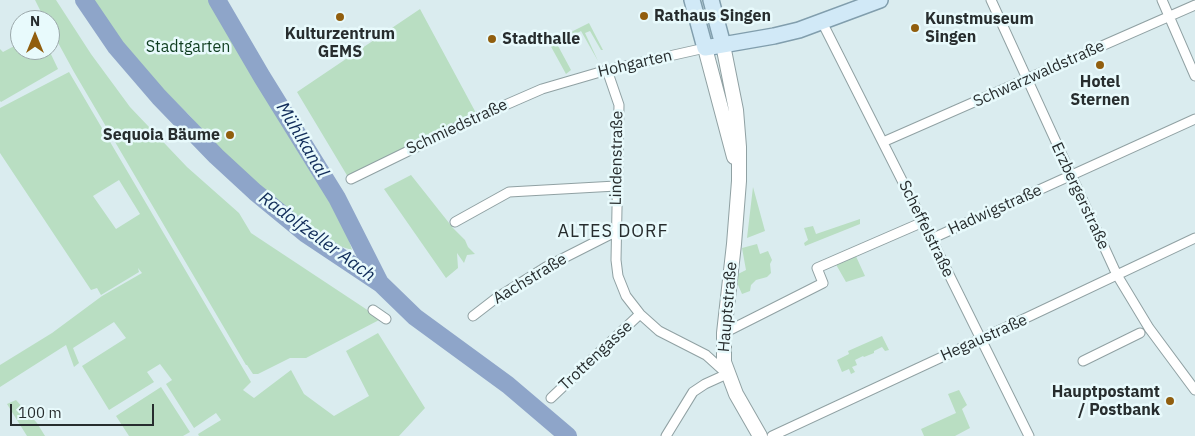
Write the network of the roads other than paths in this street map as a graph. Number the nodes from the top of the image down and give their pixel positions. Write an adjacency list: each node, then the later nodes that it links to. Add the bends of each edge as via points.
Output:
1 (692, 0): 10 (main road, Hauptstraße)
2 (711, 0): 9 (main road, Hauptstraße)
3 (880, 0): 8 (main road)
4 (991, 0): 13 (street, Erzbergerstraße)
5 (1162, 0): 7 (street)
6 (1195, 5): 7 (street, Schwarzwaldstraße)
7 (1169, 17): 12 (street); 13 (street, Schwarzwaldstraße)
8 (822, 22): 9 (main road, via 800,30); 16 (street, Scheffelstraße)
9 (723, 45): 10 (main road); 17 (main road, Hauptstraße, via 738,124)
10 (705, 48): 11 (street, Hohgarten); 17 (main road, Hauptstraße)
11 (607, 70): 14 (street, Hohgarten); 20 (street, Lindenstraße, via 619,105)
12 (1195, 76)
13 (1026, 80): 16 (street, Schwarzwaldstraße); 18 (street, Erzbergerstraße)
14 (566, 81): 19 (street, Schmiedstraße, via 480,116)
15 (1195, 120): 18 (street, Hadwigstraße)
16 (883, 142): 22 (street, Scheffelstraße)
17 (738, 169): 31 (main road, Hauptstraße)
18 (1072, 176): 25 (street, Hadwigstraße); 26 (street, Erzbergerstraße)
19 (351, 178)
20 (616, 186): 21 (street, via 509,192); 23 (street, Lindenstraße)
21 (456, 222)
22 (923, 222): 25 (street, Scheffelstraße); 31 (street, via 817,268 824,284)
23 (615, 232): 28 (street, Lindenstraße, via 618,276 626,296); 29 (street, Aachstraße, via 546,267)
24 (1195, 238): 26 (street, Hegaustraße)
25 (932, 239): 33 (street, Scheffelstraße)
26 (1117, 275): 33 (street, Hegaustraße); 36 (street, Erzbergerstraße, via 1149,328)
27 (373, 310): 30 (street)
28 (640, 314): 35 (street, Lindenstraße, via 659,331 706,355); 38 (street, Trottengasse)
29 (473, 316)
30 (386, 319)
31 (724, 332): 35 (main road, Hauptstraße)
32 (1140, 332): 34 (street)
33 (981, 338): 41 (street, Hegaustraße); 42 (street, Scheffelstraße)
34 (1083, 361)
35 (727, 374): 39 (street, via 693,392); 40 (main road, Hauptstraße)
36 (1192, 383): 37 (street, Erzbergerstraße)
37 (1195, 390)
38 (552, 398)
39 (666, 436)
40 (760, 436)
41 (772, 436)
42 (1029, 436)

